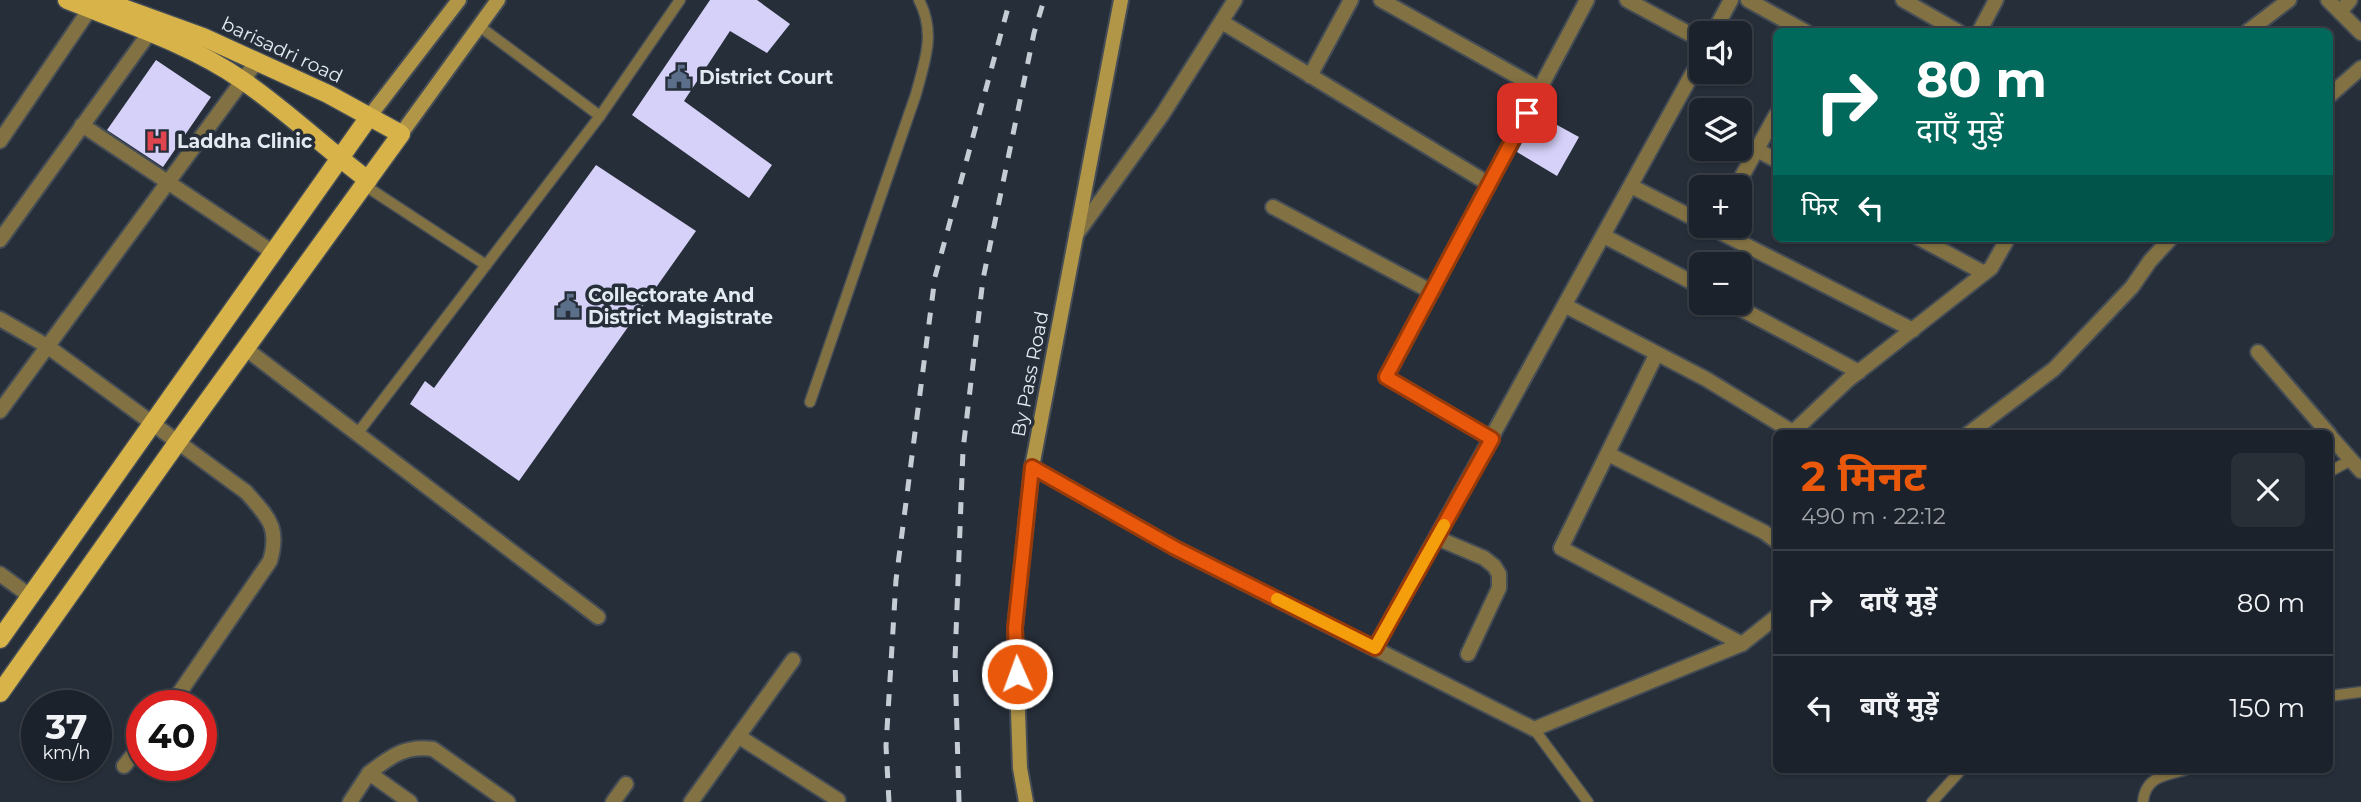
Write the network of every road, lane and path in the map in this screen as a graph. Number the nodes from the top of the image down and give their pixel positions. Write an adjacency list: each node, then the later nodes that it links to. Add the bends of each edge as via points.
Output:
1 (67, 0): 19 (main road, barisadri road)
2 (498, 0): 23 (street)
3 (680, 0): 38 (lane)
4 (919, 0): 75 (lane, via 927,16 928,34 916,94)
5 (1121, 0): 54 (street, By Pass Road)
6 (1235, 0): 22 (street)
7 (1351, 0): 33 (street)
8 (1381, 0): 36 (street)
9 (1587, 0): 36 (street)
10 (1627, 0): 30 (street)
11 (1731, 0): 21 (street)
12 (1748, 0): 25 (street)
13 (1903, 0): 26 (street)
14 (1996, 0): 27 (street)
15 (2289, 0): 28 (street)
16 (2329, 0): 20 (street)
17 (2350, 0): 20 (street)
18 (457, 1): 39 (street)
19 (95, 3): 24 (main road, barisadri road); 43 (street)
20 (2340, 12): 29 (street)
21 (1720, 21)
22 (1222, 22): 33 (street); 54 (street, via 1162,116)
23 (479, 26): 38 (lane); 42 (street)
24 (154, 27): 31 (main road, barisadri road, via 203,37); 34 (main road, barisadri road); 41 (street)
25 (1799, 28)
26 (1952, 28)
27 (1981, 28)
28 (2252, 28)
29 (2361, 33)
30 (1689, 34)
31 (257, 61): 34 (street); 39 (main road, barisadri road)
32 (2361, 68): 37 (street)
33 (1310, 76): 50 (street)
34 (242, 80): 46 (main road, barisadri road); 48 (street)
35 (1689, 80): 51 (street)
36 (1540, 89): 50 (street)
37 (2333, 92)
38 (600, 116): 62 (lane)
39 (369, 117): 42 (main road, barisadri road); 46 (main road)
40 (1773, 121): 44 (street)
41 (82, 125): 48 (street); 57 (street)
42 (401, 134): 49 (main road)
43 (0, 141)
44 (1757, 150): 45 (street); 47 (street)
45 (1773, 158)
46 (340, 159): 49 (main road, barisadri road); 61 (main road)
47 (1743, 175)
48 (167, 182): 61 (street); 70 (street)
49 (366, 183): 62 (lane); 71 (main road)
50 (1489, 184): 65 (street)
51 (1631, 187): 53 (street); 55 (street)
52 (1273, 207): 65 (street)
53 (1689, 216)
54 (1076, 235): 89 (street, By Pass Road)
55 (1604, 236): 64 (street); 66 (street)
56 (1733, 238): 69 (street)
57 (0, 240)
58 (1926, 242): 63 (street)
59 (2006, 242): 63 (street)
60 (2167, 242): 80 (street, via 2132,287 2054,369)
61 (274, 253): 77 (main road)
62 (486, 265): 82 (lane)
63 (1984, 273): 69 (street)
64 (1689, 282)
65 (1432, 292): 83 (street, via 1386,377)
66 (1566, 306): 73 (street); 83 (street)
67 (1752, 315): 74 (street)
68 (0, 319): 70 (street)
69 (1913, 330): 74 (street)
70 (47, 346): 76 (street); 77 (street)
71 (246, 349): 82 (street); 85 (main road)
72 (2258, 352): 81 (street)
73 (1656, 355): 78 (street); 87 (street)
74 (1859, 372): 79 (street)
75 (810, 402)
76 (0, 411)
77 (151, 423): 85 (street); 94 (main road)
78 (1790, 430)
79 (1798, 430)
80 (1973, 430)
81 (2326, 430)
82 (357, 434): 95 (street)
83 (1492, 439): 91 (street)
84 (2333, 439): 88 (street)
85 (177, 443): 102 (street, via 246,492 269,518 275,545 270,561); 104 (main road)
86 (2361, 447): 88 (street)
87 (1608, 454): 92 (street); 98 (street, via 1561,548)
88 (2354, 463): 90 (lane)
89 (1032, 467): 99 (street, via 1175,548); 120 (street, By Pass Road, via 1015,628 1020,768)
90 (2333, 471)
91 (1437, 538): 99 (street); 100 (street, via 1484,558 1499,574 1499,588)
92 (1773, 539)
93 (0, 574): 94 (street)
94 (30, 596): 97 (main road)
95 (598, 617)
96 (1773, 619): 98 (street)
97 (0, 639)
98 (1742, 644): 106 (street)
99 (1375, 648): 106 (street)
100 (1468, 654)
101 (793, 660): 107 (street)
102 (181, 690)
103 (2361, 692): 105 (lane)
104 (0, 693)
105 (2333, 696)
106 (1534, 729): 121 (lane)
107 (738, 736): 114 (street); 119 (street)
108 (126, 764): 109 (street)
109 (124, 766)
110 (369, 773): 115 (street); 116 (street); 117 (street, via 406,749 433,749)
111 (1958, 773): 122 (lane)
112 (2173, 773): 123 (lane, via 2149,783)
113 (625, 784): 118 (street)
114 (838, 800)
115 (350, 802)
116 (410, 802)
117 (508, 802)
118 (613, 802)
119 (691, 802)
120 (1026, 802)
121 (1588, 802)
122 (1932, 802)
123 (2143, 802)

